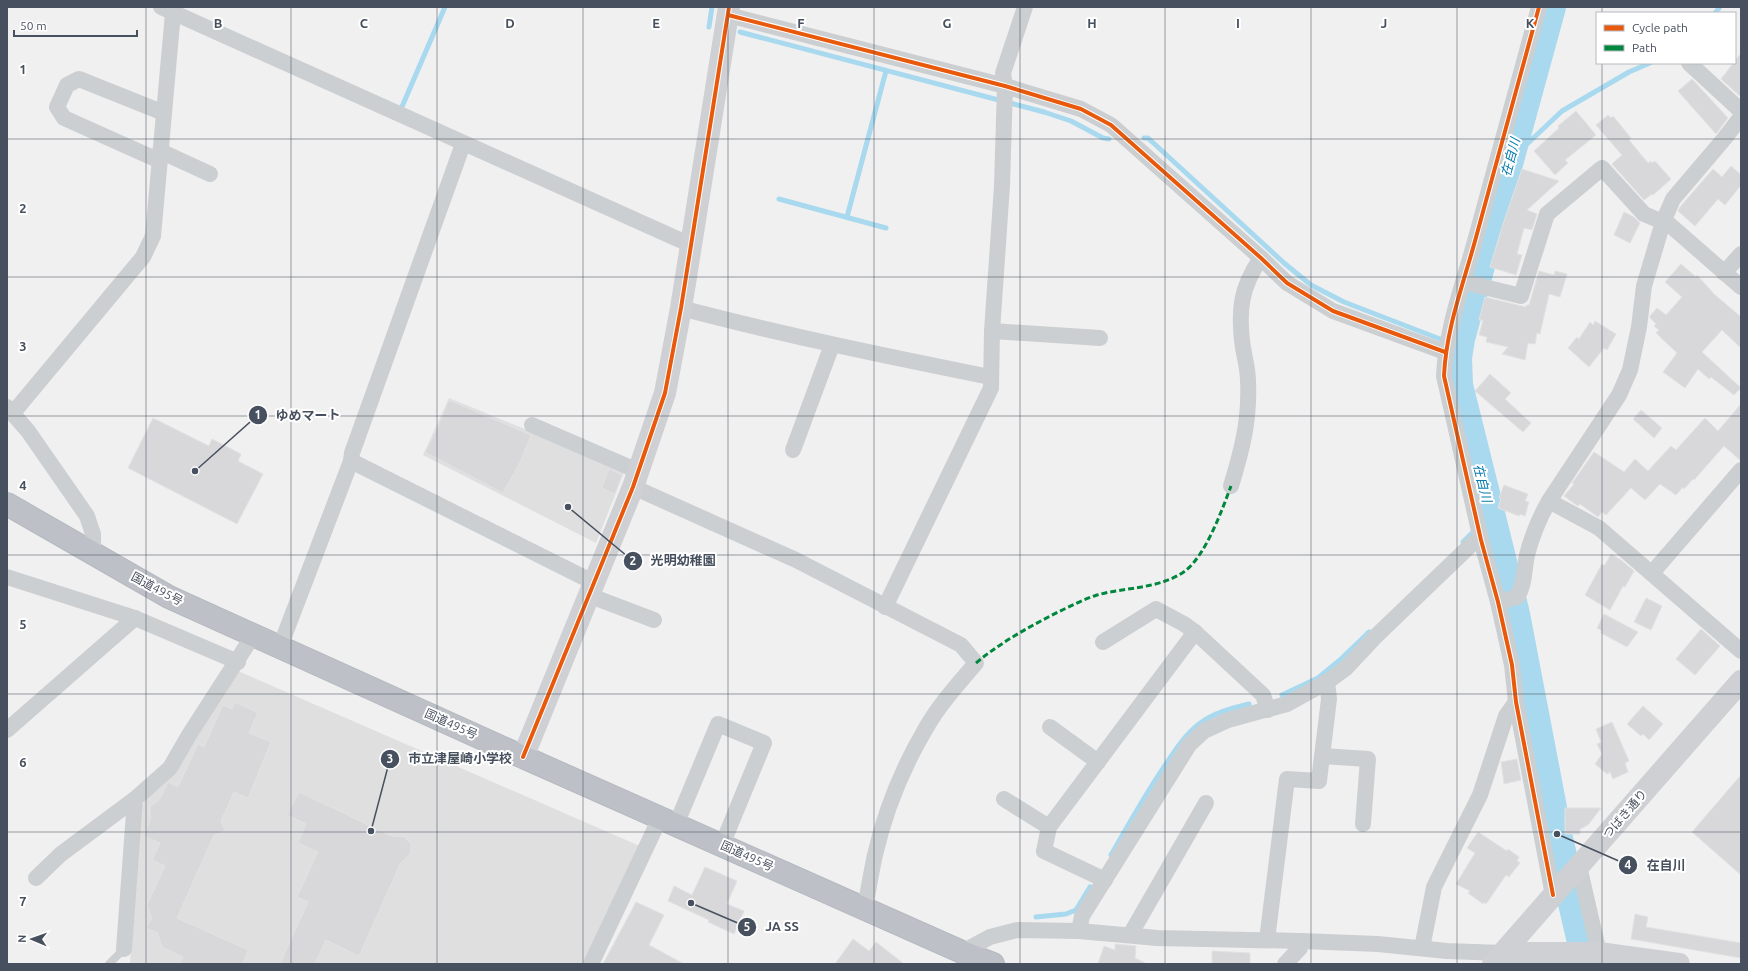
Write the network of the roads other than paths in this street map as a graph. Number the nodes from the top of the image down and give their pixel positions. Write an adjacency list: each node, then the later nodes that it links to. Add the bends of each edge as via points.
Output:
1 (1025, 7): 6 (street, via 1003,73)
2 (1540, 7): 18 (street)
3 (165, 9): 8 (street); 10 (street)
4 (728, 11): 6 (street); 14 (street)
5 (1689, 64): 7 (street)
6 (1005, 86): 16 (street, via 1081,109 1111,125); 21 (street, via 1002,186)
7 (1741, 111)
8 (164, 113): 11 (street); 11 (street, via 79,79 68,86 57,107 64,118)
9 (1741, 117): 13 (street, via 1673,198)
10 (463, 144): 14 (street); 29 (street)
11 (160, 156): 12 (street); 26 (street, via 152,236 143,257)
12 (210, 174)
13 (1663, 222): 17 (street, via 1670,225); 18 (street, via 1644,214 1602,168 1547,214 1521,296); 33 (street, via 1644,286 1630,370 1620,395)
14 (690, 245): 20 (street)
15 (1741, 254): 17 (street)
16 (1261, 258): 24 (street, via 1286,283 1333,311); 32 (street, via 1250,274 1240,303 1248,380 1247,427)
17 (1724, 273): 19 (street)
18 (1464, 282): 24 (street, via 1448,333)
19 (1741, 287)
20 (681, 308): 23 (street); 31 (street, via 665,393)
21 (992, 331): 22 (street); 25 (street)
22 (1100, 338)
23 (832, 345): 25 (street); 28 (street)
24 (1445, 352): 35 (street, via 1444,376)
25 (990, 377): 41 (street, via 990,388 982,407)
26 (10, 410): 36 (street, via 28,431 87,516 93,534)
27 (532, 425): 31 (street)
28 (793, 450)
29 (350, 461): 39 (street); 47 (street)
30 (1741, 470): 37 (street)
31 (636, 479): 39 (street); 41 (street)
32 (1231, 486)
33 (1549, 500): 37 (street, via 1599,528); 40 (street, via 1538,519 1528,554 1522,590)
34 (7, 504): 36 (highway, 国道495号)
35 (1481, 540): 40 (street); 51 (street, via 1473,543 1346,668)
36 (93, 553): 45 (highway, 国道495号, via 169,597)
37 (1652, 573): 48 (street)
38 (7, 577): 42 (street)
39 (591, 588): 43 (street); 57 (street)
40 (1508, 599): 52 (street)
41 (885, 607): 69 (street, via 961,646 976,663 926,728 905,768 877,848)
42 (135, 618): 49 (street); 55 (street)
43 (654, 620)
44 (1195, 632): 46 (street, via 1156,609); 53 (street, via 1263,695); 58 (street)
45 (254, 634): 47 (highway, 国道495号); 49 (street)
46 (1103, 642)
47 (280, 647): 57 (highway, 国道495号)
48 (1741, 651)
49 (238, 662): 59 (street, via 170,768)
50 (1741, 681): 68 (street, つばき通り)
51 (1327, 682): 53 (street, via 1287,704); 56 (street, via 1329,699)
52 (1516, 702): 68 (street); 74 (street, via 1506,716 1480,795 1434,887)
53 (1268, 710): 67 (street, via 1228,720 1204,731 1189,745)
54 (1050, 727): 58 (street)
55 (7, 730)
56 (1322, 756): 63 (street, via 1368,759); 72 (street, via 1319,781 1288,780)
57 (523, 757): 62 (highway, 国道495号)
58 (1098, 762): 64 (street)
59 (135, 799): 66 (street, via 61,854); 75 (street)
60 (1004, 800): 64 (street)
61 (1206, 803): 71 (street)
62 (668, 821): 65 (highway, 国道495号); 65 (street, via 718,724 764,743); 81 (street)
63 (1363, 824)
64 (1049, 828): 67 (street, via 1044,850)
65 (722, 845): 69 (highway, 国道495号)
66 (36, 878)
67 (1105, 880): 70 (street, via 1082,916)
68 (1567, 880): 76 (street); 79 (street, つばき通り)
69 (865, 909): 77 (highway, 国道495号)
70 (1079, 931): 71 (street); 77 (street, via 1017,930 990,937)
71 (1130, 935): 72 (street, via 1157,938)
72 (1267, 940): 73 (street)
73 (1301, 941): 74 (street); 83 (street, via 1300,948)
74 (1422, 948): 78 (street)
75 (124, 950): 80 (lane)
76 (1583, 955): 79 (street); 84 (street)
77 (961, 958): 82 (highway, 国道495号)
78 (1447, 958): 79 (street)
79 (1498, 958)
80 (109, 964)
81 (591, 964)
82 (993, 964)
83 (1285, 964)
84 (1679, 964)

